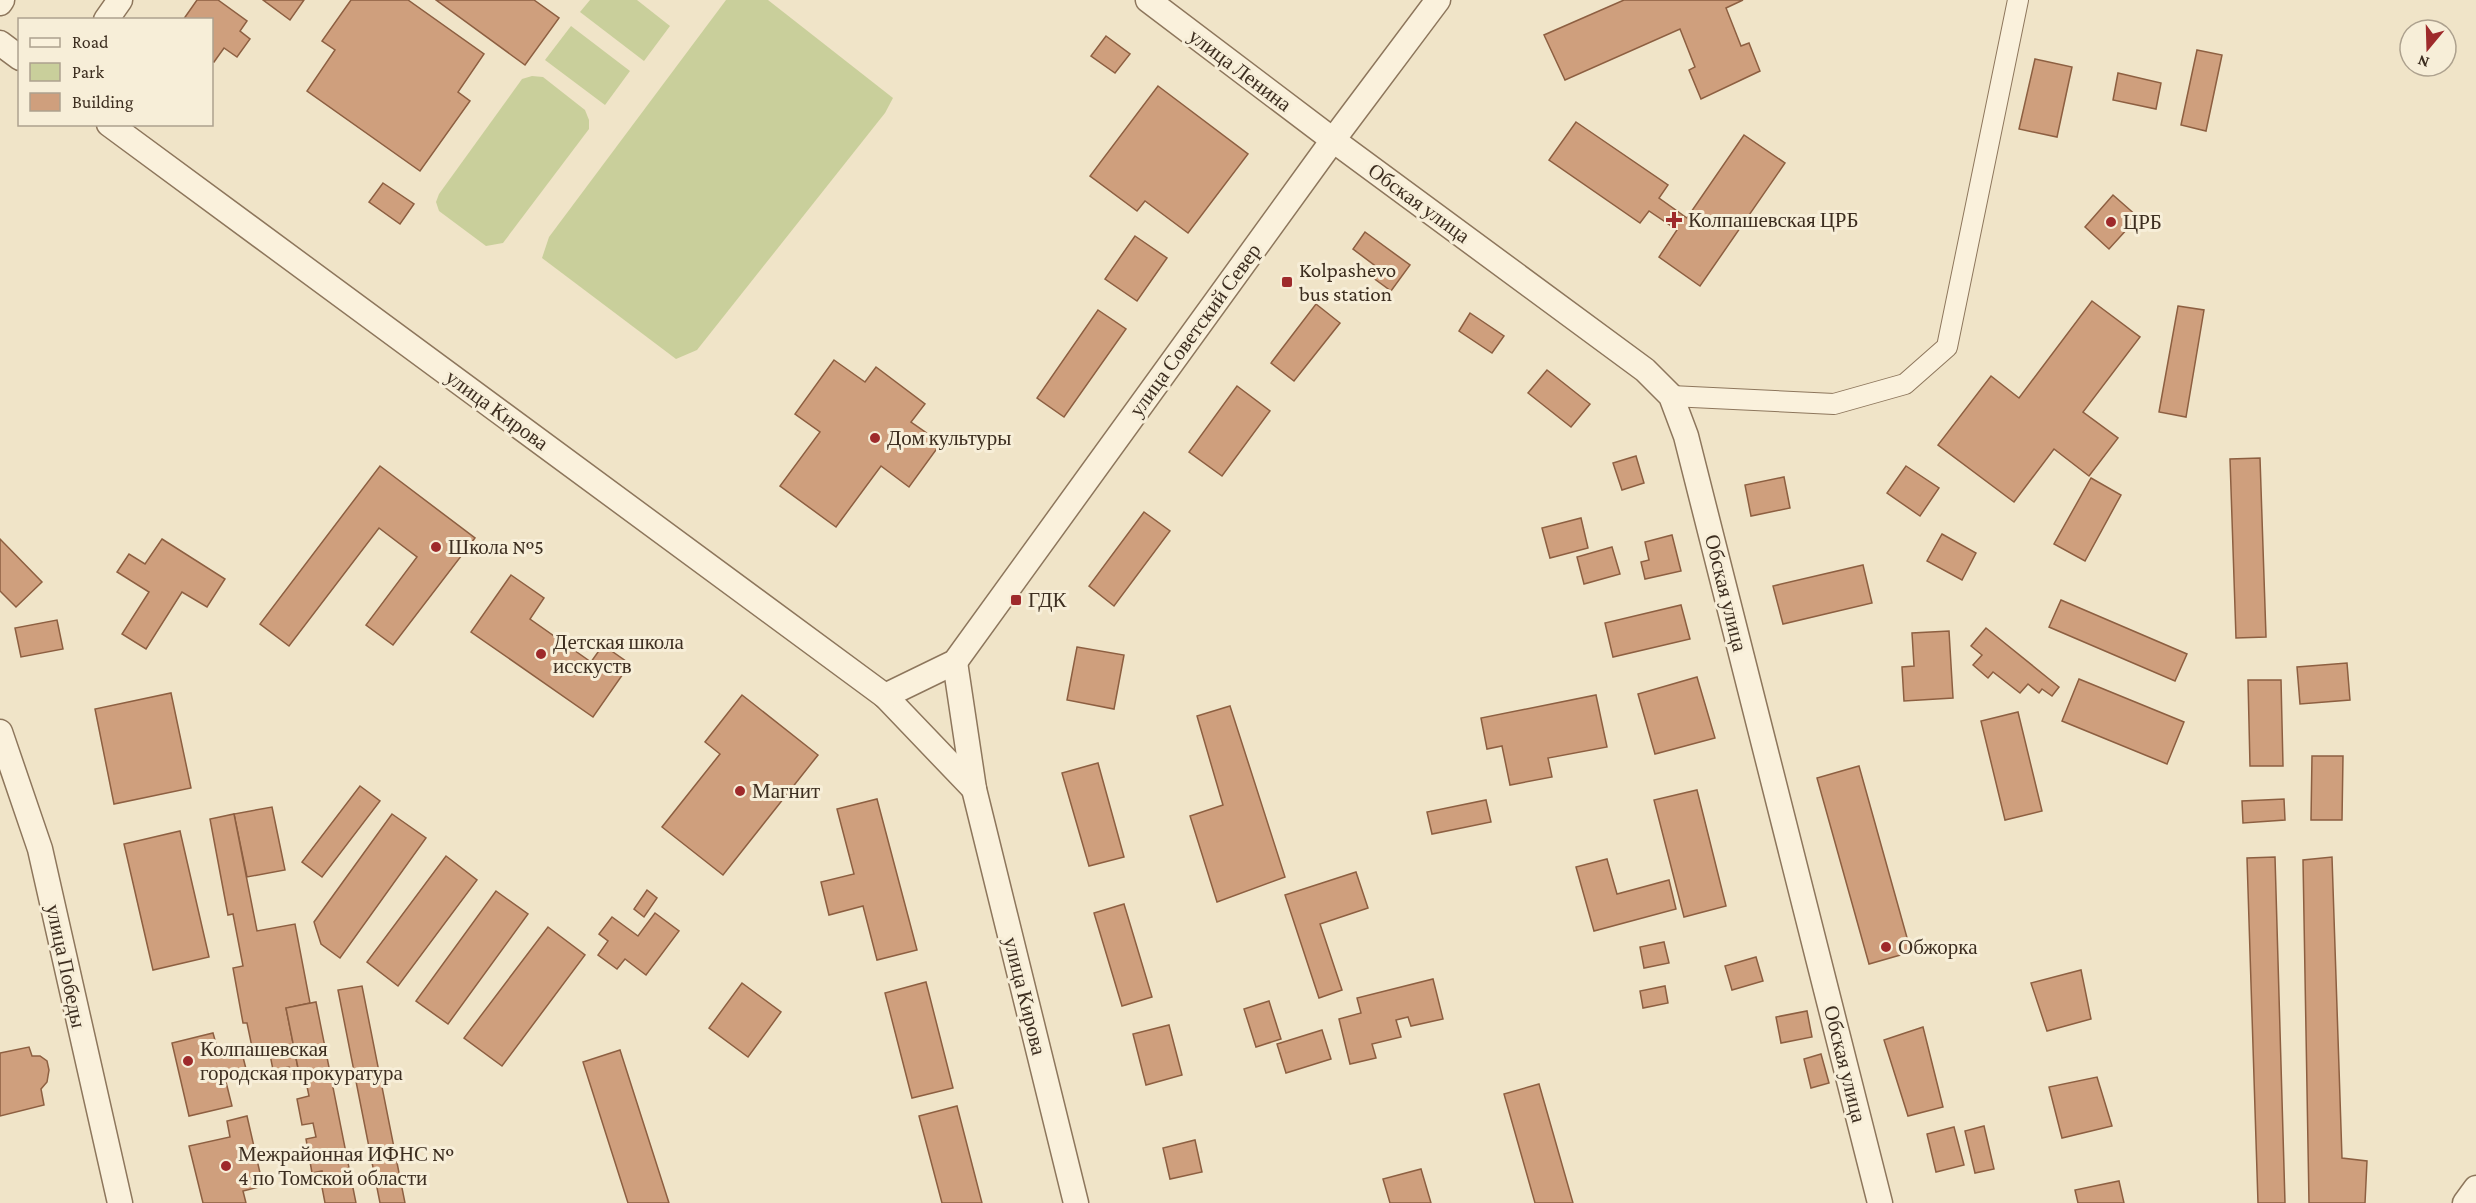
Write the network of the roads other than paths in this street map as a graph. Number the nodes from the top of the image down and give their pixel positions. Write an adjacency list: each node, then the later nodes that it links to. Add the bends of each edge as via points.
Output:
1 (120, 0): 5 (street)
2 (1148, 0): 9 (street, улица Ленина)
3 (1438, 0): 9 (street, улица Советский Север)
4 (2018, 0): 10 (street, via 1947,347 1905,384 1834,404)
5 (107, 18)
6 (0, 43): 7 (street)
7 (18, 56)
8 (113, 126): 12 (street, улица Кирова)
9 (1333, 140): 10 (street, Обская улица, via 1646,370); 11 (street, улица Советский Север)
10 (1671, 396): 18 (street, Обская улица, via 1689,447)
11 (955, 662): 12 (street); 14 (street, улица Кирова)
12 (885, 696): 14 (street, улица Кирова)
13 (0, 732): 16 (street, улица Победы, via 40,849)
14 (974, 789): 17 (street, улица Кирова)
15 (2476, 1188): 19 (street)
16 (120, 1203)
17 (1076, 1203)
18 (1880, 1203)
19 (2465, 1203)

